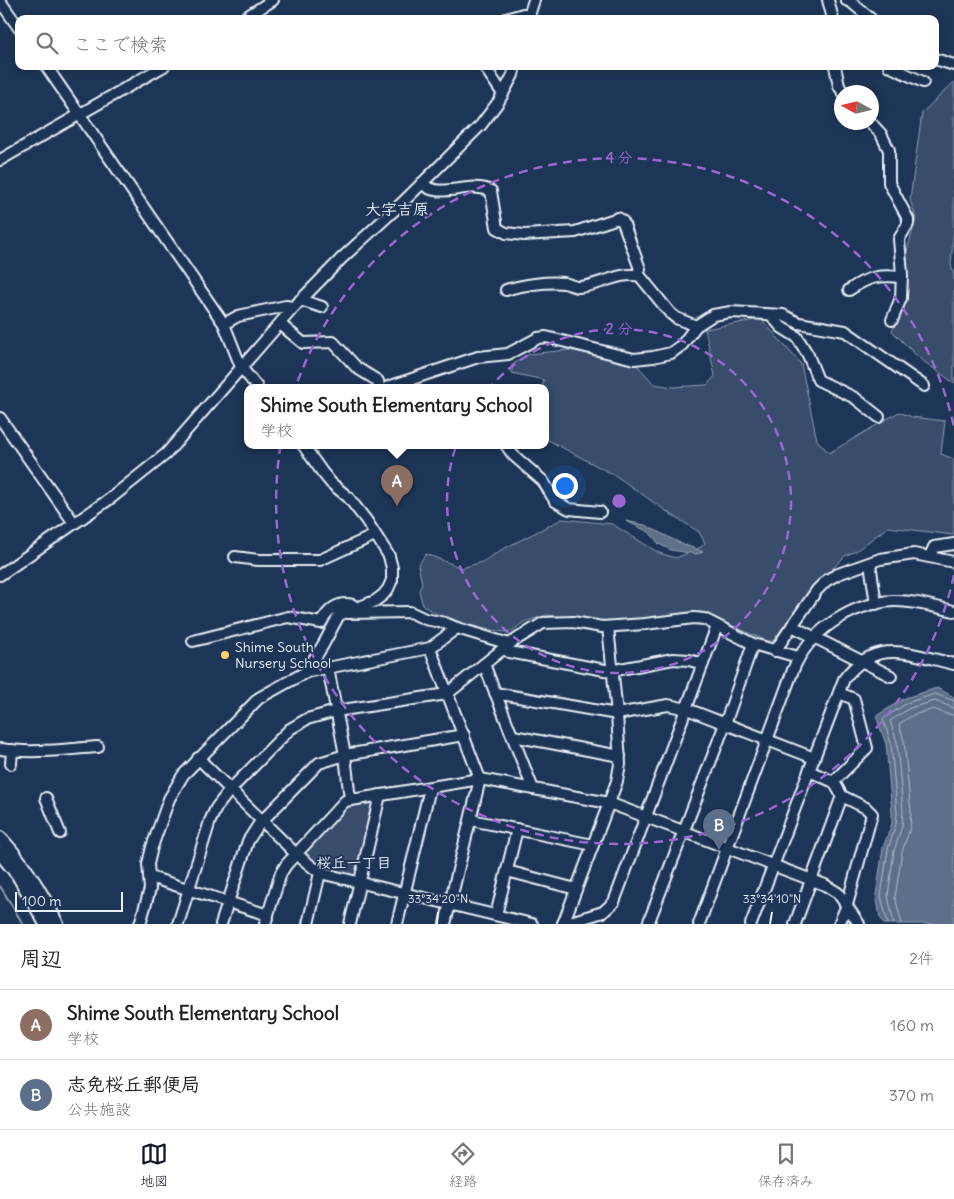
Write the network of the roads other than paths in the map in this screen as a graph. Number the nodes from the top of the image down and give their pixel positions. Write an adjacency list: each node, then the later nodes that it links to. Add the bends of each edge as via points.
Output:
1 (273, 0): 6 (street)
2 (534, 0): 7 (street)
3 (828, 0): 8 (street)
4 (846, 0): 9 (street)
5 (0, 1): 10 (street)
6 (249, 15)
7 (528, 15)
8 (831, 15)
9 (866, 15)
10 (15, 22)
11 (939, 60): 12 (street)
12 (954, 65)
13 (49, 70): 22 (street)
14 (157, 70): 22 (street)
15 (487, 70): 21 (street)
16 (514, 70): 21 (street)
17 (836, 70): 20 (street)
18 (898, 70): 19 (street)
19 (923, 82)
20 (839, 85)
21 (503, 94): 25 (street, via 481,126)
22 (81, 115): 24 (street); 34 (street)
23 (877, 130): 27 (street, via 889,150 889,183 908,219 899,239)
24 (0, 160)
25 (422, 183): 26 (street, via 427,189 440,191 483,187 491,190 497,228 506,233 575,232 618,218 623,222 640,268); 30 (street)
26 (638, 275): 28 (street, via 624,275 578,287 563,283 534,284); 36 (street, via 670,313)
27 (902, 278): 29 (street, via 877,276); 33 (street, via 901,298)
28 (506, 290)
29 (849, 290)
30 (297, 304): 31 (street); 34 (street, via 238,316); 35 (street)
31 (322, 307)
32 (772, 316): 36 (street, via 731,312 713,315); 41 (street, via 783,315 799,323 844,331); 42 (street, via 796,337 818,380 855,398)
33 (892, 320)
34 (224, 324): 37 (street)
35 (280, 324): 37 (street); 39 (street, via 303,343 333,342 357,368)
36 (696, 326): 40 (street, via 682,345 671,353 654,357 634,359 546,337 508,354 478,357)
37 (241, 367): 38 (street); 47 (street, via 166,454)
38 (255, 384)
39 (378, 384)
40 (397, 384)
41 (924, 386)
42 (879, 417)
43 (0, 418): 47 (street)
44 (306, 449): 48 (street, via 331,483 348,497)
45 (509, 449): 46 (street, via 543,481 555,501 568,509)
46 (600, 512)
47 (74, 523): 54 (street)
48 (375, 535): 51 (street, via 320,560); 56 (street, via 389,556 392,580 383,595)
49 (954, 544): 50 (street, via 934,547)
50 (930, 556): 52 (street); 53 (street, via 914,554 880,559)
51 (234, 557)
52 (954, 562)
53 (870, 564): 55 (street); 60 (street, via 827,580)
54 (0, 574)
55 (876, 604): 57 (street, via 894,601); 63 (street, via 834,620)
56 (355, 608): 58 (street); 64 (street, via 354,604 347,603 333,607 321,623 288,617)
57 (954, 611)
58 (344, 613): 62 (street, via 410,612); 76 (street, via 338,615)
59 (717, 626): 61 (street, via 694,618); 65 (street); 72 (street)
60 (792, 626): 63 (street); 68 (street)
61 (608, 627): 66 (street, via 573,622 543,623); 75 (street)
62 (457, 628): 66 (street); 67 (street)
63 (813, 637): 69 (street); 70 (street)
64 (193, 641)
65 (753, 644): 68 (street); 84 (street)
66 (506, 646): 71 (street); 75 (street, via 509,652)
67 (430, 648): 74 (street); 80 (street)
68 (775, 651): 69 (street)
69 (798, 657): 87 (street)
70 (861, 661): 73 (street, via 875,654 896,651); 77 (street); 79 (street, via 844,679)
71 (484, 664): 78 (street); 80 (street)
72 (703, 664): 75 (street, via 673,659); 81 (street)
73 (954, 664)
74 (330, 667): 76 (street); 82 (street)
75 (612, 671): 83 (street)
76 (306, 672): 93 (street, via 259,698)
77 (891, 676)
78 (495, 693): 83 (street); 86 (street)
79 (839, 693): 94 (street); 98 (street, via 854,699 867,748)
80 (447, 694): 82 (street); 85 (street)
81 (687, 709): 83 (street, via 668,706); 84 (street); 107 (street)
82 (336, 710): 91 (street); 101 (street, via 307,718 290,729)
83 (617, 714): 92 (street)
84 (725, 724): 87 (street); 111 (street)
85 (464, 735): 91 (street); 97 (street)
86 (513, 736): 92 (street); 100 (street)
87 (767, 740): 94 (street); 115 (street)
88 (98, 746): 90 (street)
89 (1, 749): 90 (street)
90 (12, 750): 95 (street)
91 (345, 755): 105 (street); 108 (street, via 319,763)
92 (620, 756): 106 (street, via 617,781)
93 (198, 758): 101 (street); 121 (street, via 169,799 152,847 148,864)
94 (814, 758): 96 (street)
95 (11, 764)
96 (810, 771): 98 (street); 118 (street)
97 (480, 779): 99 (street); 100 (street); 109 (street)
98 (834, 782): 103 (street)
99 (430, 788): 102 (street); 126 (street)
100 (533, 788): 106 (street)
101 (230, 790): 108 (street); 124 (street, via 210,821)
102 (380, 795): 105 (street); 123 (street)
103 (842, 796): 122 (street); 129 (street, via 872,814)
104 (46, 798): 112 (street)
105 (350, 800): 117 (street, via 345,801)
106 (609, 803): 107 (street); 114 (street)
107 (647, 817): 111 (street); 142 (street, via 614,902 603,912)
108 (262, 820): 117 (street); 127 (street, via 248,841)
109 (471, 820): 110 (street); 128 (street)
110 (517, 829): 114 (street); 119 (street)
111 (683, 832): 115 (street); 143 (street)
112 (60, 833)
113 (0, 838): 133 (main road, via 35,884)
114 (594, 845): 125 (street)
115 (727, 848): 118 (street); 144 (street)
116 (0, 853): 132 (main road, via 18,875)
117 (295, 853): 120 (street); 131 (street, via 281,873)
118 (773, 866): 122 (street); 145 (street)
119 (507, 871): 125 (street); 130 (street)
120 (320, 873): 123 (street); 137 (street)
121 (150, 878): 124 (street); 134 (street)
122 (812, 880): 129 (street, via 838,893); 146 (street)
123 (360, 883): 126 (street); 138 (street)
124 (189, 889): 127 (street); 135 (street)
125 (576, 889): 142 (street)
126 (404, 894): 128 (street); 139 (street)
127 (228, 902): 131 (street); 136 (street)
128 (450, 904): 130 (street); 140 (street)
129 (847, 905): 147 (street); 148 (street)
130 (496, 915): 141 (street)
131 (266, 919)
132 (46, 924)
133 (57, 924)
134 (140, 924)
135 (178, 924)
136 (221, 924)
137 (308, 924)
138 (350, 924)
139 (397, 924)
140 (445, 924)
141 (532, 924)
142 (563, 924)
143 (648, 924)
144 (699, 924)
145 (751, 924)
146 (795, 924)
147 (839, 924)
148 (859, 924)

